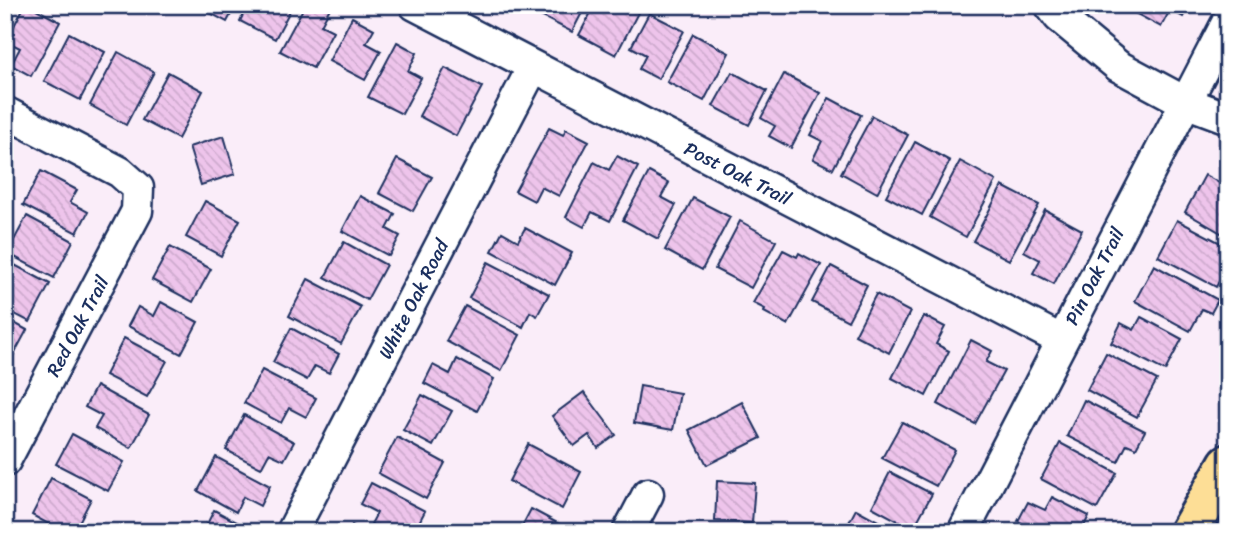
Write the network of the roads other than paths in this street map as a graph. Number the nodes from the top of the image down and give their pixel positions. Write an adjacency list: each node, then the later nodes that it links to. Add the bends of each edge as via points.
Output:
1 (415, 5): 4 (street, Post Oak Trail)
2 (1050, 5): 5 (street, via 1118,66)
3 (1228, 21): 5 (street, Pin Oak Trail)
4 (533, 67): 8 (street, Post Oak Trail); 12 (street, White Oak Road)
5 (1185, 102): 7 (street); 8 (street, Pin Oak Trail)
6 (5, 112): 9 (street, Red Oak Trail, via 120,172 138,188 137,211)
7 (1228, 118)
8 (1061, 340): 14 (street, Pin Oak Trail)
9 (5, 461)
10 (1228, 464): 15 (main road)
11 (648, 494): 13 (street)
12 (292, 532)
13 (628, 532)
14 (963, 532)
15 (1189, 532)

